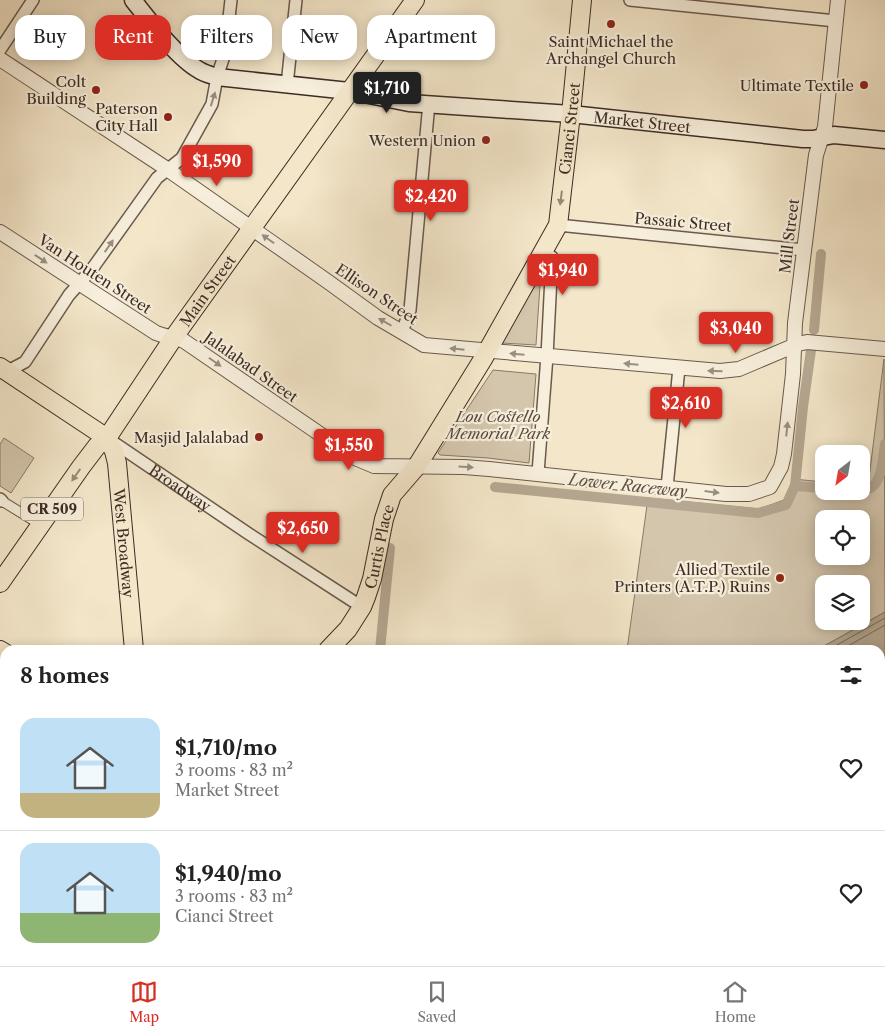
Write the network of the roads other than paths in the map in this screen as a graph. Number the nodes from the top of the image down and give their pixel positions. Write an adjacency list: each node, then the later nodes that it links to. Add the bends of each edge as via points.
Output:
1 (33, 0): 10 (street)
2 (132, 0): 12 (main road, Market Street, via 190,64)
3 (230, 0): 12 (street, via 225,53)
4 (296, 0): 13 (street)
5 (415, 0): 14 (main road, Main Street / CR 509)
6 (582, 0): 16 (main road, Cianci Street)
7 (630, 0): 9 (street)
8 (838, 0): 9 (street, Mill Street)
9 (836, 21): 17 (street, Mill Street, via 825,127)
10 (0, 50)
11 (0, 59): 19 (street, Ellison Street)
12 (217, 77): 13 (main road, Market Street); 19 (street, one-way to 12, via 182,158 207,115 216,92)
13 (287, 85): 14 (main road, Market Street)
14 (348, 91): 15 (main road, Market Street, via 409,103); 21 (main road, Main Street / CR 509)
15 (428, 103): 16 (main road, Market Street); 26 (street, via 410,310)
16 (571, 114): 17 (main road, Market Street, via 802,139); 20 (main road, Cianci Street, one-way to 20)
17 (821, 138): 18 (main road, Market Street, via 834,135); 23 (street, Mill Street)
18 (885, 140)
19 (167, 169): 21 (street, Ellison Street); 25 (street, one-way to 19)
20 (558, 225): 23 (street, Passaic Street); 24 (main road, Curtis Place)
21 (251, 227): 26 (street, Ellison Street, one-way to 21); 27 (main road, Main Street / CR 509)
22 (0, 232): 25 (street, Van Houten Street, one-way to 25)
23 (804, 250): 28 (street, Mill Street)
24 (544, 251): 30 (main road, Curtis Place); 31 (street, via 552,257)
25 (79, 284): 27 (street, Van Houten Street, via 156,334); 33 (street, via 25,362)
26 (402, 332): 30 (street, Ellison Street, one-way to 26, via 428,346)
27 (174, 336): 34 (main road, Main Street / CR 509); 35 (street, Jalalabad Street, one-way to 35, via 355,458 374,466)
28 (794, 346): 29 (street, Ellison Street, via 814,341); 32 (street, Ellison Street, one-way to 32, via 734,370); 37 (street, Mill Street, one-way to 28, via 733,495 770,487 784,454)
29 (885, 349)
30 (487, 351): 31 (street, Ellison Street, one-way to 30); 35 (main road, Curtis Place)
31 (547, 356): 32 (street, Ellison Street, one-way to 31); 36 (street)
32 (679, 368): 37 (street)
33 (2, 372): 34 (main road, Broadway)
34 (107, 438): 39 (main road, Main Street / CR 509, one-way to 39, via 97,446); 41 (street, Broadway); 42 (main road, West Broadway, via 117,463)
35 (417, 466): 36 (street, one-way to 36); 41 (main road, Curtis Place, via 390,500 372,579)
36 (538, 473): 37 (street)
37 (667, 487)
38 (1, 500): 39 (street)
39 (41, 525): 40 (main road, Main Street / CR 509)
40 (0, 583)
41 (362, 607): 43 (main road, Curtis Place)
42 (134, 645)
43 (333, 645)

